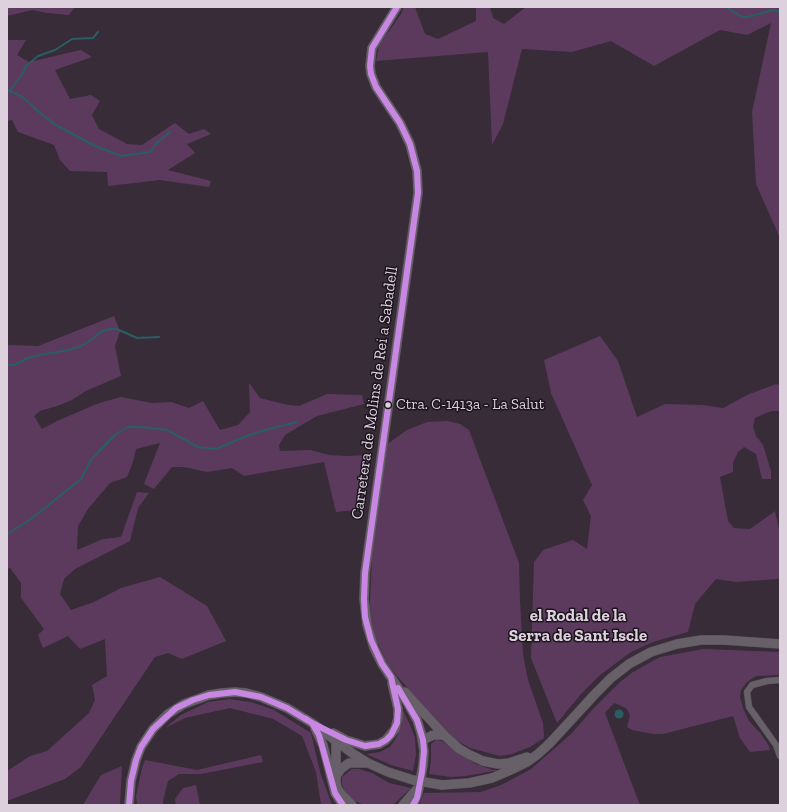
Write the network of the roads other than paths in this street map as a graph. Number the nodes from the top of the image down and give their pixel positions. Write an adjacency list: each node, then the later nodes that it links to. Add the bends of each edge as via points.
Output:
1 (397, 7): 3 (main road, Carretera de Molins de Rei a Sabadell, via 372,48 370,66 376,87 400,123 410,144 417,171 418,194 364,591 365,617 371,640)
2 (780, 644): 9 (main road, via 702,640 651,652 611,678)
3 (392, 679): 5 (main road, via 398,723 391,735 379,744 357,745); 6 (main road); 7 (main road, Carretera de Molins de Rei a Sabadell, via 417,720)
4 (780, 680): 10 (street, via 752,685 747,692 749,707 776,745)
5 (312, 723): 8 (main road); 14 (main road, via 274,702 246,694 222,693 193,700 176,708 161,720 141,747 133,770); 15 (main road, via 323,745 335,793)
6 (444, 735): 7 (main road, via 433,735); 9 (main road, via 468,754 493,764 504,764)
7 (423, 740): 13 (main road, Carretera de Molins de Rei a Sabadell, via 424,760)
8 (336, 742): 11 (main road); 12 (main road)
9 (538, 754): 13 (main road, bridge, via 492,778 442,785)
10 (780, 756)
11 (368, 762): 12 (main road, via 350,763); 13 (main road)
12 (336, 776): 16 (main road, via 339,791)
13 (416, 783): 17 (main road); 18 (main road, Carretera de Molins de Rei a Sabadell, via 417,798)
14 (129, 805)
15 (343, 805)
16 (352, 805)
17 (404, 805)
18 (413, 805)

